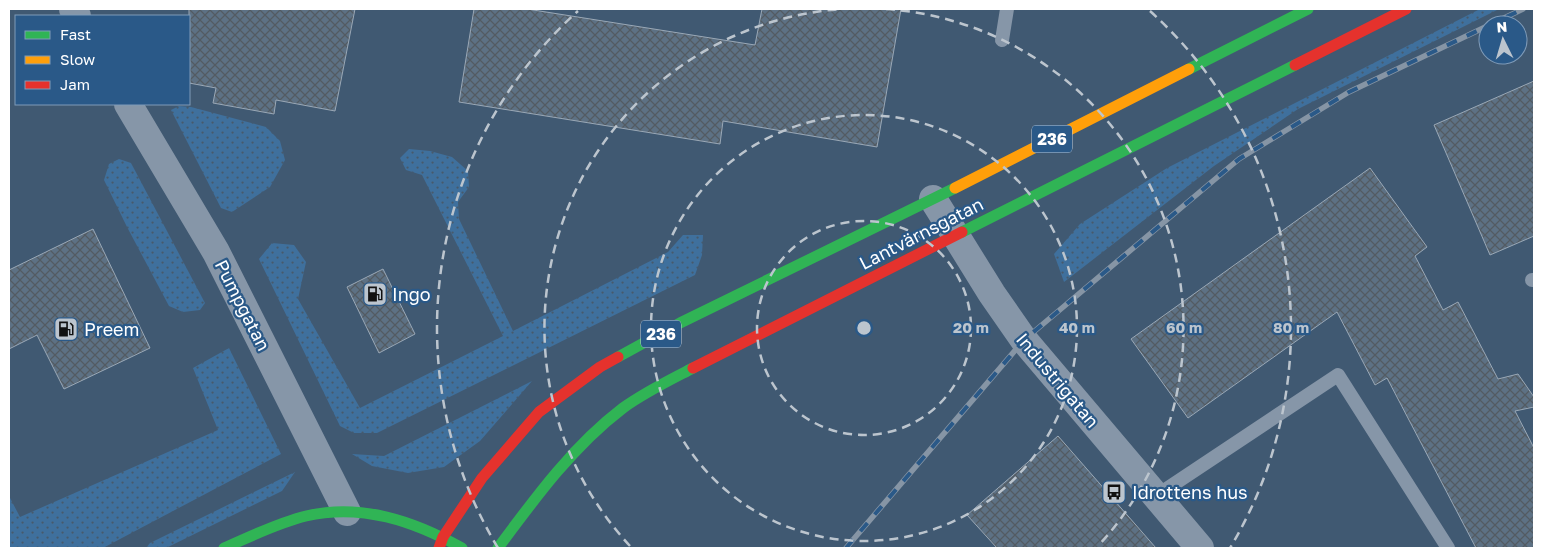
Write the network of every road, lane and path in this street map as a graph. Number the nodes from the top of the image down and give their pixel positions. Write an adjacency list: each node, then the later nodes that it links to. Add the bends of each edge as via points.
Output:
1 (1007, 9): 4 (lane)
2 (1308, 9): 6 (main road, Lantvärnsgatan / 236)
3 (1406, 9): 7 (main road, Lantvärnsgatan / 236)
4 (1002, 40)
5 (129, 105): 9 (street, Pumpgatan, via 216,252)
6 (932, 199): 7 (street, Industrigatan); 10 (main road, Lantvärnsgatan / 236, via 680,323 600,367 539,412 482,478)
7 (955, 236): 8 (street, Industrigatan, via 1024,340); 13 (main road, Lantvärnsgatan / 236, via 692,368 624,408 583,443 538,494)
8 (1156, 496): 14 (street, Industrigatan); 15 (lane, via 1338,375)
9 (347, 512): 10 (main road, via 402,520); 11 (main road, via 305,516)
10 (441, 543): 12 (main road)
11 (224, 548)
12 (462, 548)
13 (498, 548)
14 (1200, 548)
15 (1448, 548)

